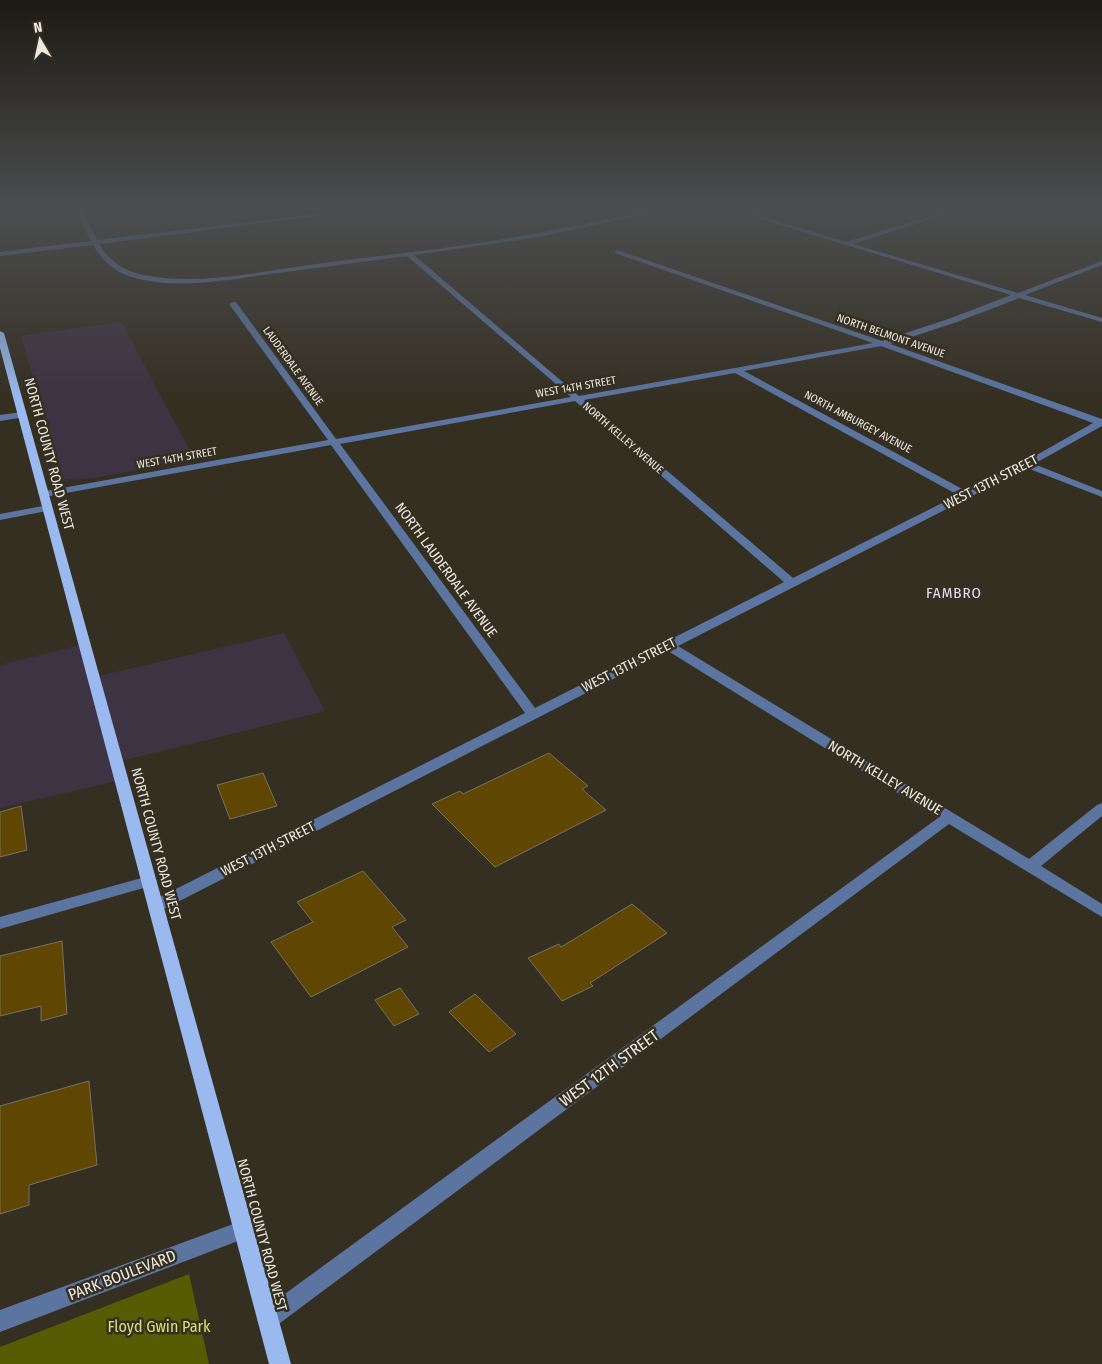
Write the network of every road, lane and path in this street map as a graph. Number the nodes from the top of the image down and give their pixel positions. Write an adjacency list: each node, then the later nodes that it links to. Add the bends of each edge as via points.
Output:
1 (133, 274): 2 (street, via 171,280)
2 (257, 274)
3 (432, 274): 13 (street, NORTH KELLEY AVENUE)
4 (679, 274): 11 (street, NORTH BELMONT AVENUE)
5 (946, 274): 7 (street)
6 (1074, 274): 7 (street, WEST 14TH STREET)
7 (1018, 295): 9 (street); 11 (street, WEST 14TH STREET)
8 (232, 304): 17 (street, LAUDERDALE AVENUE)
9 (1102, 320)
10 (0, 337): 14 (main road, NORTH COUNTY ROAD WEST)
11 (882, 344): 12 (street, WEST 14TH STREET); 16 (street, NORTH BELMONT AVENUE)
12 (738, 371): 13 (street, WEST 14TH STREET); 20 (street, NORTH AMBURGEY AVENUE)
13 (578, 400): 17 (street, WEST 14TH STREET); 23 (street, NORTH KELLEY AVENUE)
14 (22, 415): 15 (street); 21 (main road, NORTH COUNTY ROAD WEST)
15 (0, 418)
16 (1101, 423): 18 (street, WEST 13TH STREET)
17 (335, 442): 21 (street, WEST 14TH STREET); 25 (street, NORTH LAUDERDALE AVENUE)
18 (1026, 464): 19 (street); 20 (street, WEST 13TH STREET)
19 (1102, 494)
20 (966, 495): 23 (street, WEST 13TH STREET)
21 (46, 501): 22 (street, WEST 14TH STREET); 29 (main road, NORTH COUNTY ROAD WEST)
22 (0, 516)
23 (792, 583): 24 (street, WEST 13TH STREET)
24 (669, 646): 25 (street, WEST 13TH STREET); 27 (street, NORTH KELLEY AVENUE)
25 (532, 715): 30 (street, WEST 13TH STREET)
26 (1102, 808): 28 (street)
27 (949, 817): 28 (street, NORTH KELLEY AVENUE); 34 (street, WEST 12TH STREET)
28 (1030, 866): 31 (street, NORTH KELLEY AVENUE)
29 (149, 881): 30 (main road, NORTH COUNTY ROAD WEST); 32 (street)
30 (156, 906): 33 (main road, NORTH COUNTY ROAD WEST)
31 (1102, 911)
32 (0, 923)
33 (244, 1229): 34 (main road, NORTH COUNTY ROAD WEST); 35 (street, PARK BOULEVARD)
34 (268, 1319): 36 (main road, NORTH COUNTY ROAD WEST)
35 (0, 1321)
36 (280, 1364)

